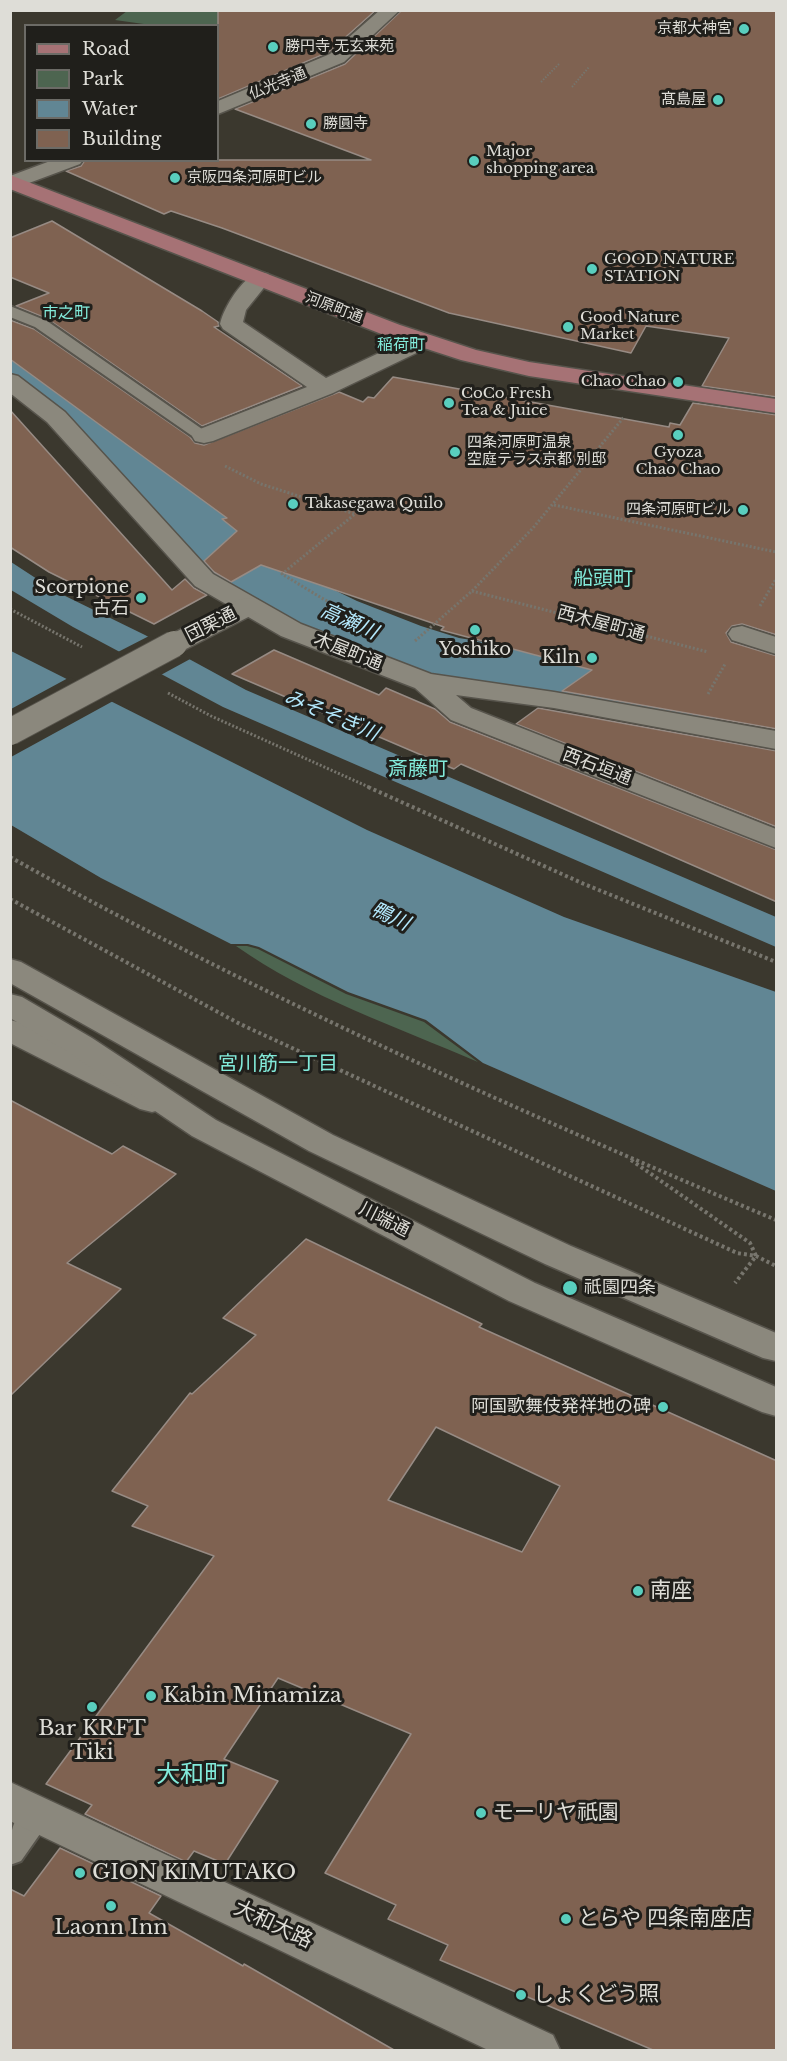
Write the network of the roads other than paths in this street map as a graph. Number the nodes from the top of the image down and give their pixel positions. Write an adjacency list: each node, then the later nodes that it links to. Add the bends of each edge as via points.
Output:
1 (391, 10): 2 (street, 仏光寺通, via 337,58)
2 (219, 108)
3 (67, 162): 4 (street)
4 (12, 182): 5 (main road, 河原町通)
5 (260, 279): 7 (main road, 河原町通); 9 (street, via 235,309 231,324)
6 (10, 310): 11 (lane, via 41,324)
7 (423, 341): 9 (street); 10 (main road, 河原町通, via 529,369)
8 (10, 381): 12 (street, 木屋町通, via 56,417 204,580)
9 (325, 388): 11 (street)
10 (777, 406)
11 (204, 436)
12 (248, 606): 15 (street, 木屋町通, via 291,630); 16 (street, 団栗通, bridge)
13 (742, 634): 14 (street)
14 (777, 646)
15 (424, 682): 17 (street, 木屋町通, via 554,700); 18 (street, 西石垣通, via 462,714)
16 (10, 732)
17 (777, 740)
18 (777, 839)
19 (10, 969): 23 (street, via 321,1143 558,1255)
20 (10, 1004): 22 (street, 川端通, via 80,1045)
21 (10, 1030): 22 (street)
22 (204, 1128): 24 (street, 川端通, via 522,1292)
23 (777, 1348)
24 (777, 1402)
25 (25, 1807): 26 (lane); 27 (street, 大和大路)
26 (10, 1852)
27 (536, 2050)

